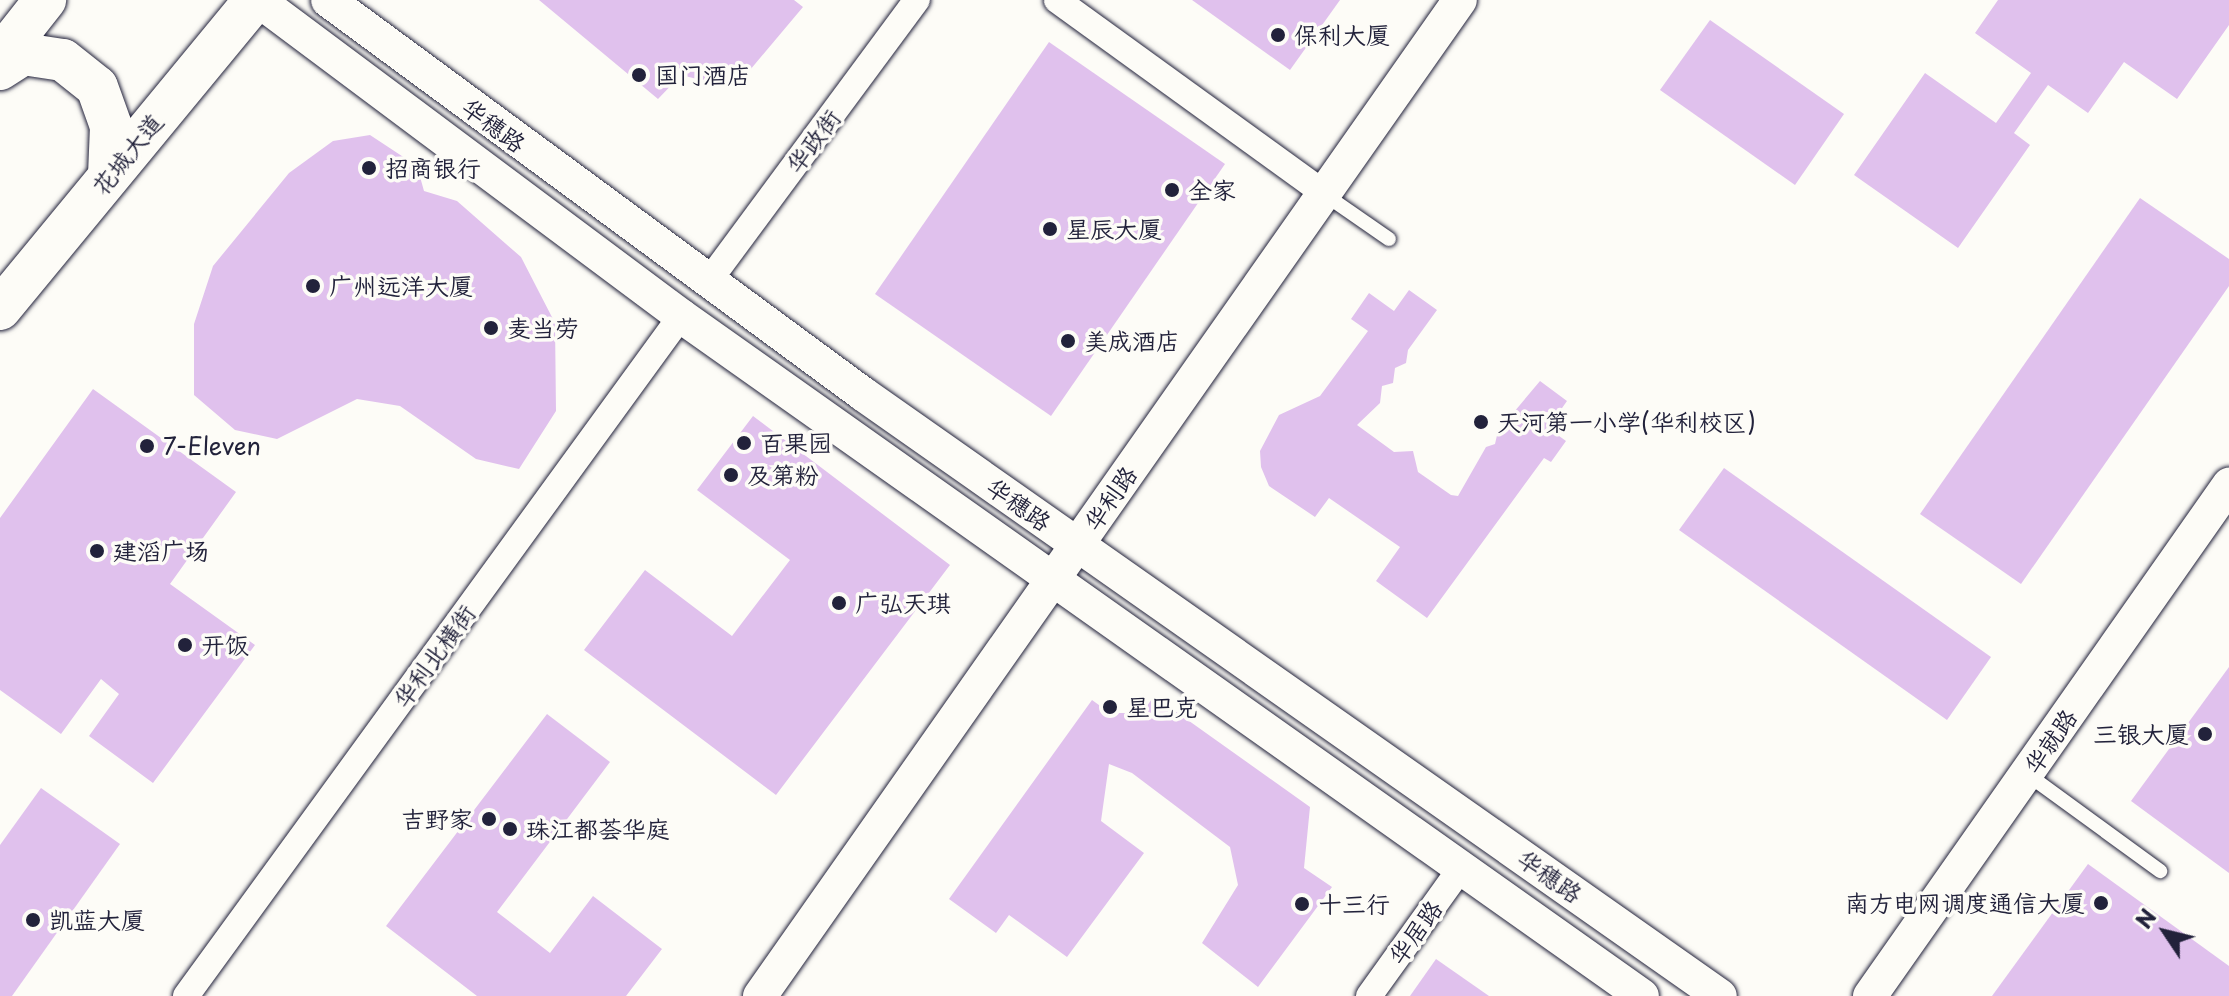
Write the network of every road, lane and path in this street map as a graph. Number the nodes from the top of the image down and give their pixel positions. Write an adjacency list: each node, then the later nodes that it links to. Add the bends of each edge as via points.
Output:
1 (45, 0): 7 (main road)
2 (256, 0): 9 (main road, 花城大道); 14 (street, 华穗路)
3 (328, 0): 12 (street, 华穗路)
4 (917, 0): 12 (street, 华政街)
5 (1057, 0): 10 (street)
6 (1460, 0): 10 (street, 华利路)
7 (0, 57)
8 (0, 69): 9 (main road, via 23,54 63,60 97,87 111,126)
9 (109, 176): 13 (main road, 花城大道)
10 (1324, 193): 11 (lane); 16 (street, 华利路)
11 (1389, 239)
12 (708, 282): 16 (street, 华穗路)
13 (0, 309)
14 (681, 316): 17 (street, 华穗路); 21 (street, 华利北横街)
15 (2229, 485): 18 (street, 华就路)
16 (1077, 545): 17 (street, 华利路); 25 (street, 华穗路)
17 (1052, 581): 19 (street, 华穗路); 22 (street, 华利路)
18 (2027, 773): 20 (lane); 26 (street, 华就路)
19 (1461, 868): 23 (street, 华居路); 24 (street, 华穗路)
20 (2160, 871)
21 (186, 996)
22 (760, 996)
23 (1369, 996)
24 (1642, 996)
25 (1720, 996)
26 (1870, 996)

